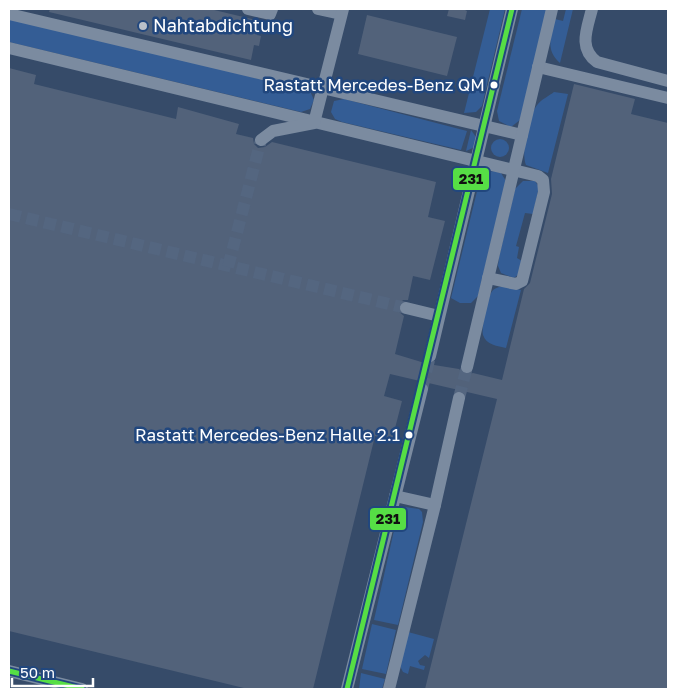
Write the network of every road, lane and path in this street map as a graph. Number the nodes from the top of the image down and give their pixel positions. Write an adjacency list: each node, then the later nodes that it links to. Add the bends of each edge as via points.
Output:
1 (248, 9): 2 (lane, via 270,14)
2 (272, 9)
3 (318, 9): 7 (lane)
4 (512, 9): 15 (lane)
5 (552, 9): 10 (lane)
6 (592, 9): 11 (lane, via 585,38 589,56 597,62)
7 (342, 12): 12 (lane)
8 (9, 14): 12 (lane)
9 (9, 48): 14 (lane)
10 (538, 67): 13 (lane); 16 (lane)
11 (668, 81)
12 (323, 89): 14 (lane); 15 (lane)
13 (668, 98)
14 (314, 123): 17 (lane, via 273,131); 18 (lane)
15 (484, 125): 16 (lane); 18 (lane)
16 (522, 134): 19 (lane)
17 (261, 140)
18 (476, 161): 19 (lane); 22 (lane)
19 (514, 170): 20 (lane); 20 (lane, via 543,180 544,192 522,281 516,284)
20 (488, 278): 24 (lane)
21 (406, 308): 22 (lane)
22 (440, 316): 23 (lane)
23 (430, 356)
24 (467, 367)
25 (422, 389): 27 (lane)
26 (459, 398): 28 (lane)
27 (395, 496): 28 (lane); 32 (lane)
28 (435, 505): 33 (lane)
29 (9, 671): 30 (lane)
30 (50, 685): 31 (lane)
31 (82, 689)
32 (347, 689)
33 (388, 689)

